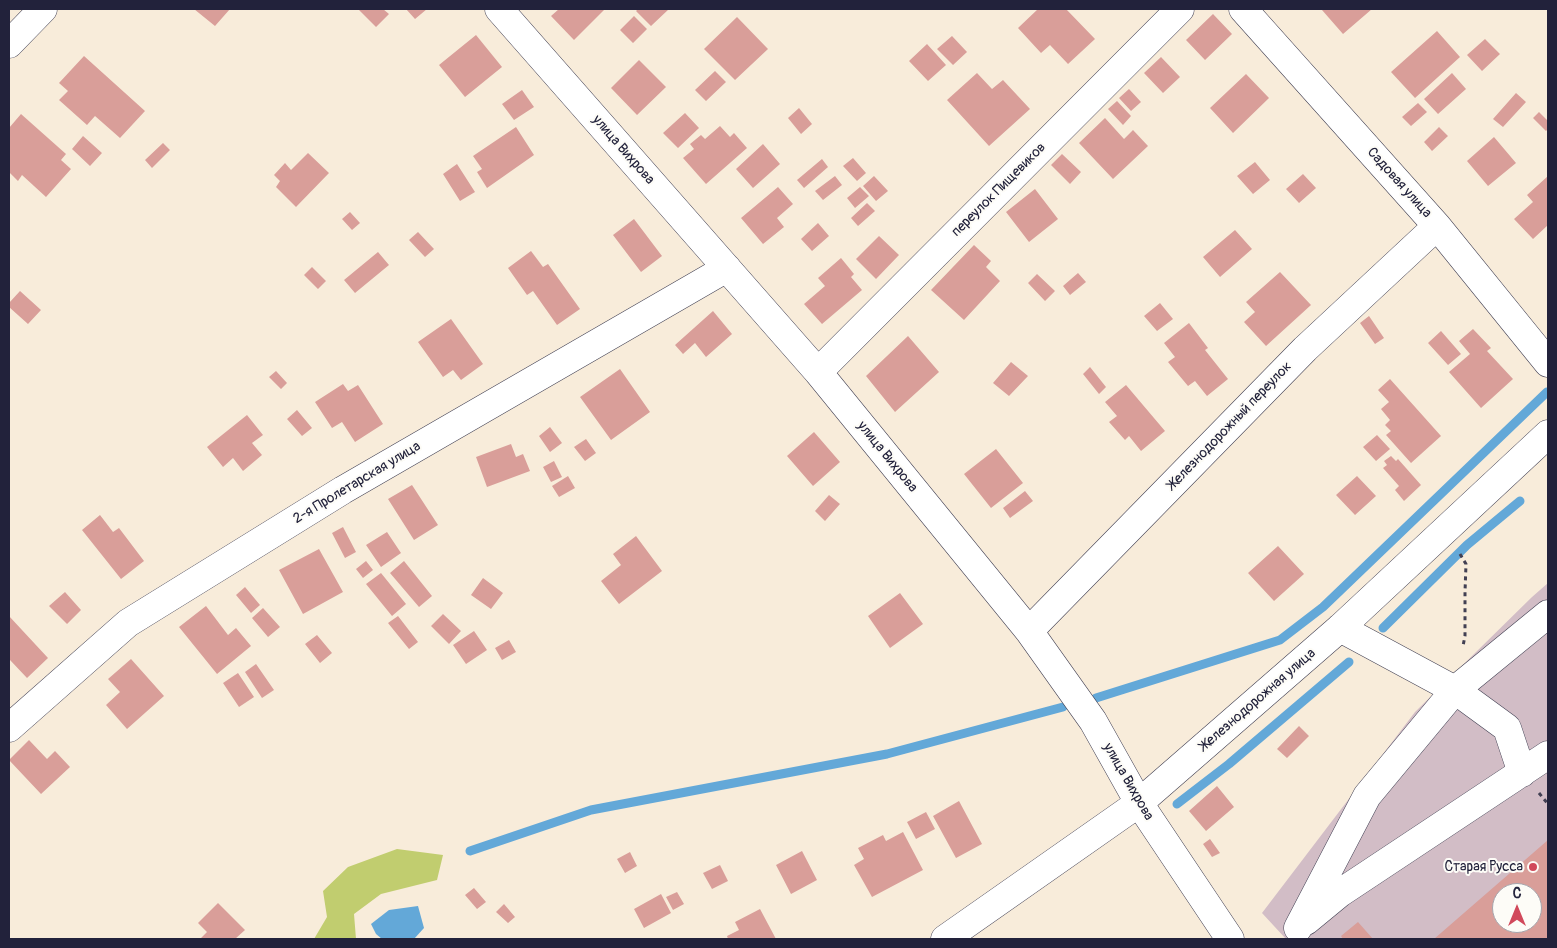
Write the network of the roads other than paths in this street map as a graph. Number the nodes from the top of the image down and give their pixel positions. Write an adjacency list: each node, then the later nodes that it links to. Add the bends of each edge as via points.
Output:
1 (43, 9): 5 (street)
2 (499, 9): 7 (street, улица Вихрова)
3 (1180, 9): 9 (street, переулок Пищевиков)
4 (1243, 9): 6 (street, Садовая улица)
5 (9, 44)
6 (1437, 226): 8 (street, Садовая улица); 13 (street, Железнодорожный переулок, via 1305,349)
7 (727, 268): 9 (street, улица Вихрова); 15 (street, 2-я Пролетарская улица, via 343,490 128,623)
8 (1548, 364)
9 (818, 372): 13 (street, улица Вихрова)
10 (1548, 434): 12 (street, Железнодорожная улица)
11 (1548, 614): 14 (street)
12 (1340, 628): 14 (street); 18 (street, Железнодорожная улица)
13 (1029, 631): 18 (street, улица Вихрова, via 1093,721)
14 (1456, 690): 17 (street, via 1507,728); 19 (street, via 1367,796)
15 (9, 728)
16 (1548, 755): 17 (street)
17 (1522, 773): 19 (street, via 1340,893)
18 (1139, 803): 20 (street, Железнодорожная улица); 21 (street, улица Вихрова)
19 (1295, 933)
20 (945, 939)
21 (1230, 939)

